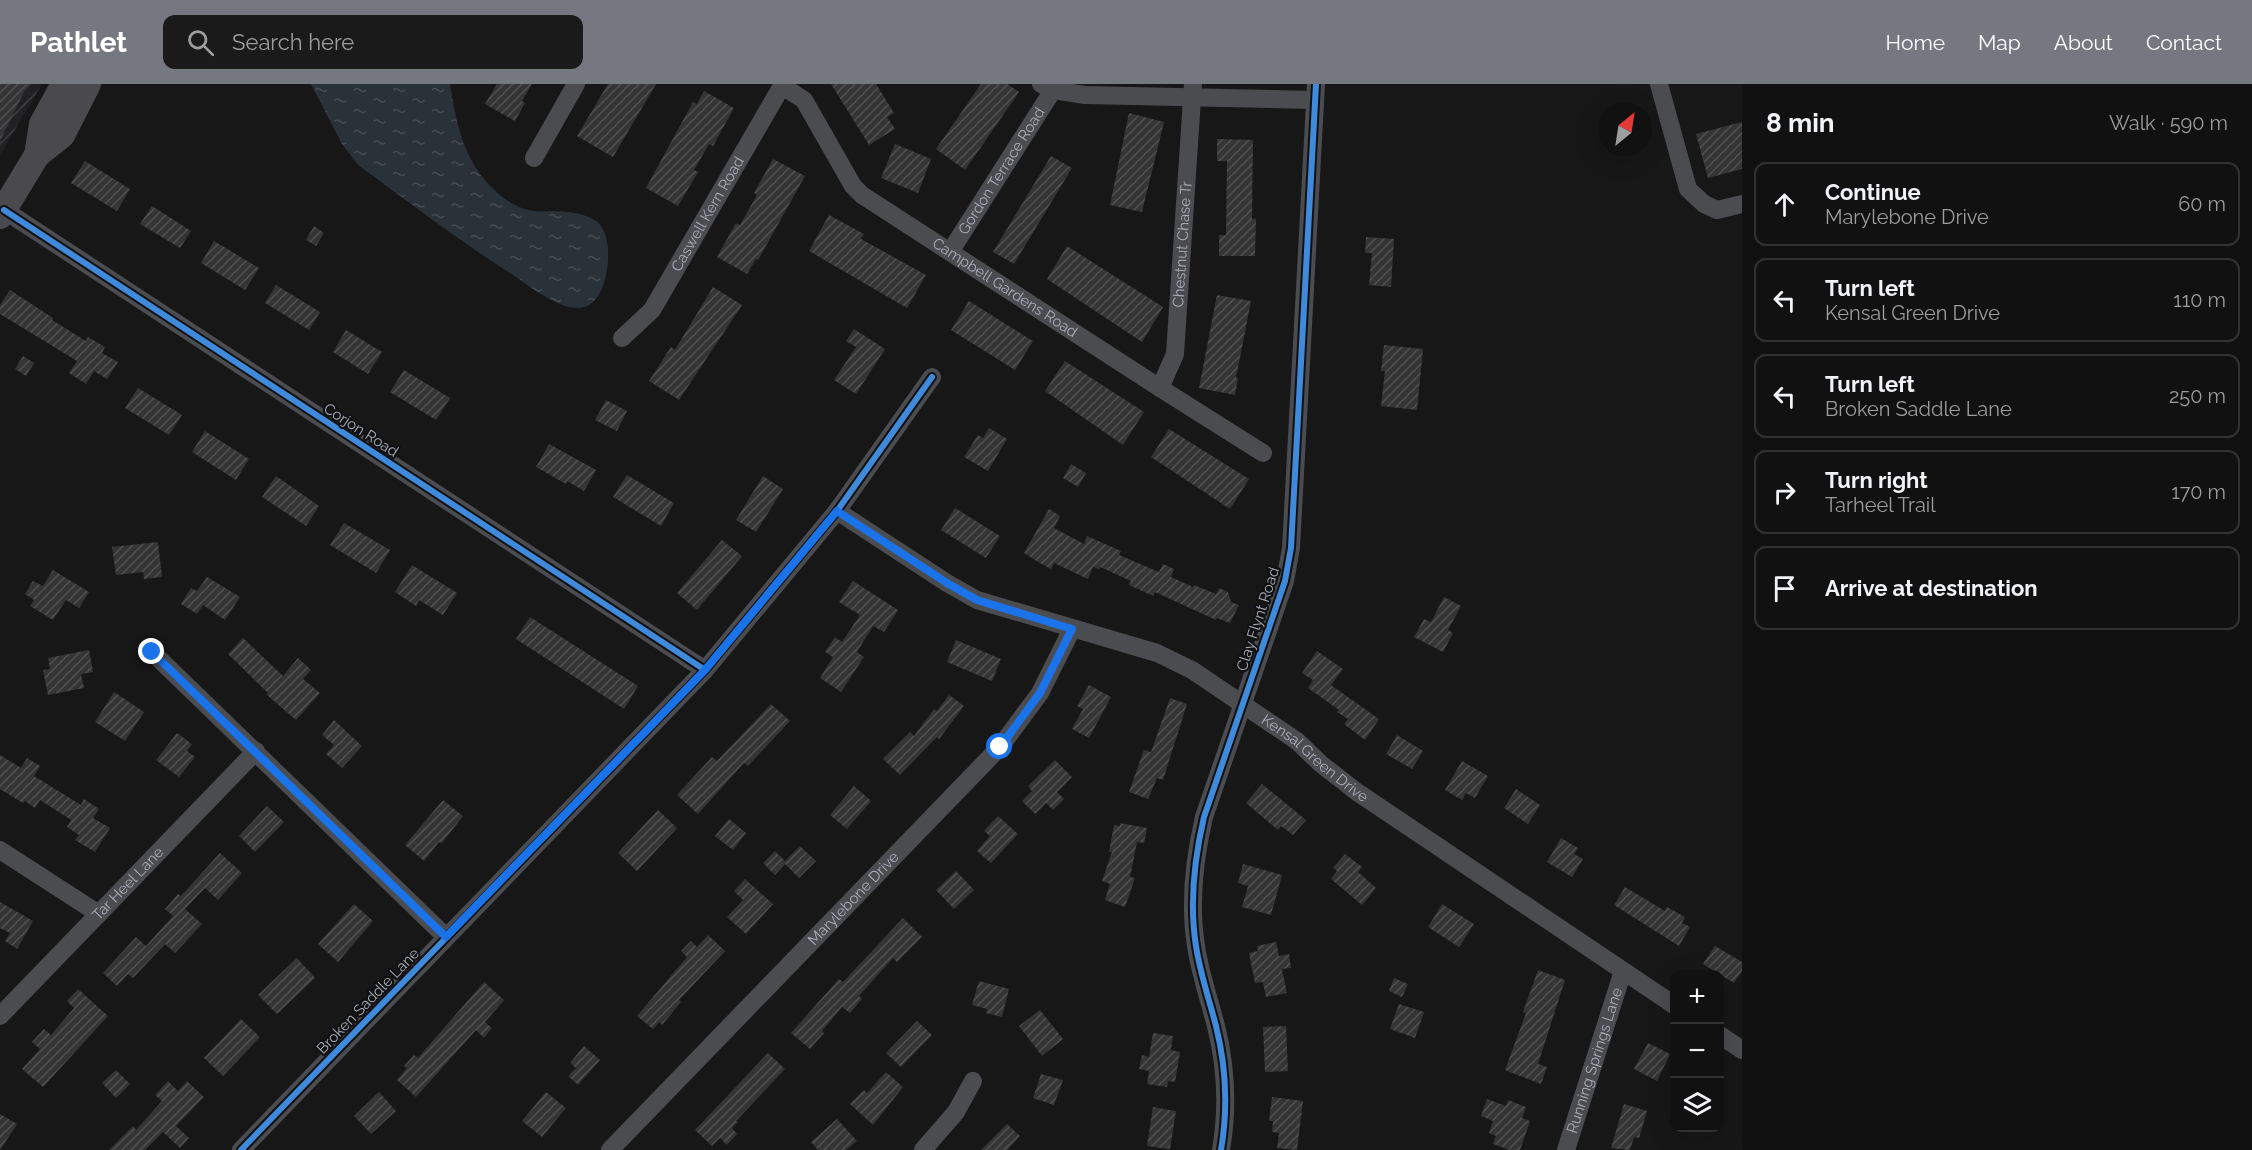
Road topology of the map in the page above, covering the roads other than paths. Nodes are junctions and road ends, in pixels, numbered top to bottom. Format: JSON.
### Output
{"nodes":[{"id":1,"x":64,"y":84,"type":"edge"},
{"id":2,"x":88,"y":84,"type":"edge"},
{"id":3,"x":576,"y":84,"type":"edge"},
{"id":4,"x":1659,"y":84,"type":"edge"},
{"id":5,"x":783,"y":85,"type":"edge"},
{"id":6,"x":1047,"y":87,"type":"edge"},
{"id":7,"x":1193,"y":90,"type":"edge"},
{"id":8,"x":1315,"y":92,"type":"edge"},
{"id":9,"x":37,"y":155,"type":"junction"},
{"id":10,"x":534,"y":158,"type":"dead end"},
{"id":11,"x":1742,"y":204,"type":"edge"},
{"id":12,"x":2,"y":213,"type":"edge"},
{"id":13,"x":950,"y":252,"type":"junction"},
{"id":14,"x":622,"y":338,"type":"dead end"},
{"id":15,"x":932,"y":377,"type":"dead end"},
{"id":16,"x":1160,"y":388,"type":"junction"},
{"id":17,"x":1263,"y":453,"type":"dead end"},
{"id":18,"x":837,"y":511,"type":"junction"},
{"id":19,"x":1072,"y":629,"type":"junction"},
{"id":20,"x":152,"y":652,"type":"dead end"},
{"id":21,"x":705,"y":670,"type":"junction"},
{"id":22,"x":1242,"y":705,"type":"junction"},
{"id":23,"x":256,"y":751,"type":"junction"},
{"id":24,"x":0,"y":850,"type":"edge"},
{"id":25,"x":99,"y":914,"type":"junction"},
{"id":26,"x":446,"y":937,"type":"junction"},
{"id":27,"x":1623,"y":971,"type":"junction"},
{"id":28,"x":1670,"y":1002,"type":"edge"},
{"id":29,"x":0,"y":1016,"type":"edge"},
{"id":30,"x":1724,"y":1038,"type":"edge"},
{"id":31,"x":1742,"y":1050,"type":"edge"},
{"id":32,"x":973,"y":1081,"type":"dead end"},
{"id":33,"x":241,"y":1150,"type":"edge"},
{"id":34,"x":610,"y":1150,"type":"edge"},
{"id":35,"x":923,"y":1150,"type":"edge"},
{"id":36,"x":1221,"y":1150,"type":"edge"},
{"id":37,"x":1566,"y":1150,"type":"edge"}],
"edges":[{"from":1,"to":9,"type":"street"},
{"from":2,"to":9,"type":"street"},
{"from":3,"to":10,"type":"street"},
{"from":4,"to":11,"type":"street"},
{"from":5,"to":13,"type":"street","name":"Campbell Gardens Road"},
{"from":5,"to":14,"type":"street","name":"Caswell Kern Road"},
{"from":6,"to":7,"type":"street"},
{"from":6,"to":13,"type":"street","name":"Gordon Terrace Road"},
{"from":7,"to":8,"type":"street"},
{"from":7,"to":16,"type":"street","name":"Chestnut Chase Tr"},
{"from":8,"to":22,"type":"street","name":"Clay Flynt Road"},
{"from":9,"to":12,"type":"street"},
{"from":12,"to":21,"type":"street","name":"Corjon Road"},
{"from":13,"to":16,"type":"street","name":"Campbell Gardens Road"},
{"from":15,"to":18,"type":"street","name":"Broken Saddle Lane"},
{"from":16,"to":17,"type":"street","name":"Campbell Gardens Road"},
{"from":18,"to":19,"type":"street","name":"Kensal Green Drive"},
{"from":18,"to":21,"type":"street","name":"Broken Saddle Lane"},
{"from":19,"to":22,"type":"street","name":"Kensal Green Drive"},
{"from":19,"to":34,"type":"street","name":"Marylebone Drive"},
{"from":20,"to":23,"type":"street"},
{"from":21,"to":26,"type":"street","name":"Broken Saddle Lane"},
{"from":22,"to":27,"type":"street","name":"Kensal Green Drive"},
{"from":22,"to":36,"type":"street","name":"Clay Flynt Road"},
{"from":23,"to":25,"type":"street","name":"Tar Heel Lane"},
{"from":23,"to":26,"type":"street"},
{"from":24,"to":25,"type":"street"},
{"from":25,"to":29,"type":"street","name":"Tar Heel Lane"},
{"from":26,"to":33,"type":"street","name":"Broken Saddle Lane"},
{"from":27,"to":28,"type":"street","name":"Kensal Green Drive"},
{"from":27,"to":37,"type":"street","name":"Running Springs Lane"},
{"from":30,"to":31,"type":"street"},
{"from":32,"to":35,"type":"street"}]}
